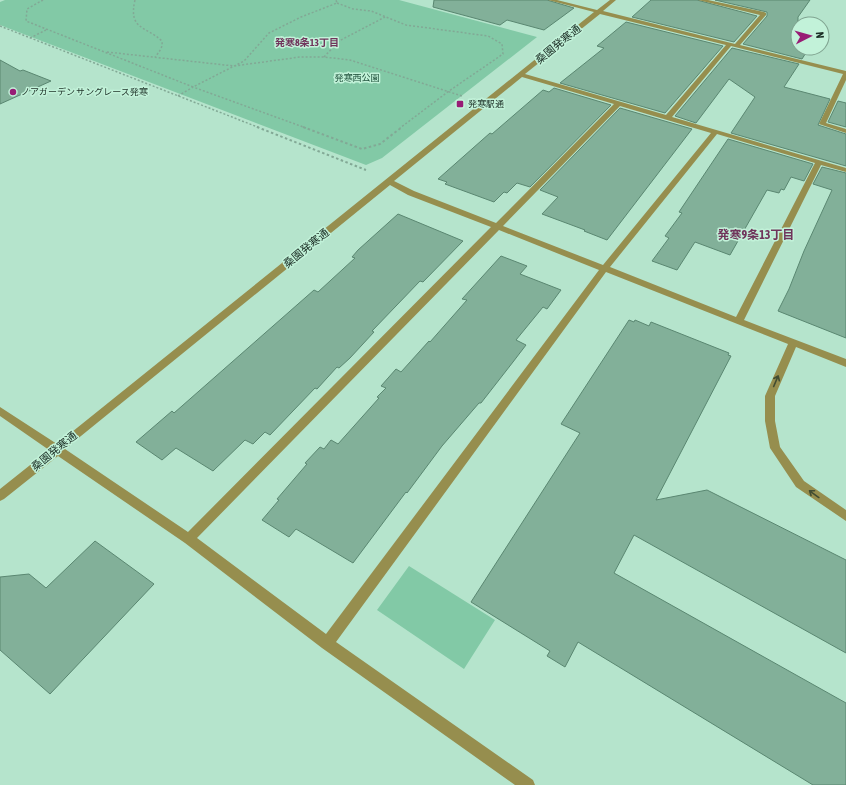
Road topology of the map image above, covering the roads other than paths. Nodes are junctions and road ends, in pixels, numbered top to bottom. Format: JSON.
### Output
{"nodes":[{"id":1,"x":551,"y":0,"type":"edge"},
{"id":2,"x":613,"y":0,"type":"edge"},
{"id":3,"x":701,"y":0,"type":"edge"},
{"id":4,"x":598,"y":12,"type":"junction"},
{"id":5,"x":733,"y":46,"type":"junction"},
{"id":6,"x":521,"y":74,"type":"junction"},
{"id":7,"x":846,"y":74,"type":"edge"},
{"id":8,"x":619,"y":103,"type":"junction"},
{"id":9,"x":668,"y":118,"type":"junction"},
{"id":10,"x":846,"y":131,"type":"edge"},
{"id":11,"x":716,"y":132,"type":"junction"},
{"id":12,"x":819,"y":162,"type":"junction"},
{"id":13,"x":846,"y":170,"type":"edge"},
{"id":14,"x":389,"y":181,"type":"junction"},
{"id":15,"x":496,"y":226,"type":"junction"},
{"id":16,"x":604,"y":270,"type":"junction"},
{"id":17,"x":739,"y":320,"type":"junction"},
{"id":18,"x":793,"y":342,"type":"junction"},
{"id":19,"x":846,"y":363,"type":"edge"},
{"id":20,"x":0,"y":411,"type":"edge"},
{"id":21,"x":57,"y":449,"type":"junction"},
{"id":22,"x":0,"y":496,"type":"edge"},
{"id":23,"x":846,"y":516,"type":"edge"},
{"id":24,"x":189,"y":539,"type":"junction"},
{"id":25,"x":327,"y":642,"type":"junction"},
{"id":26,"x":528,"y":785,"type":"edge"}],
"edges":[{"from":1,"to":4,"type":"street"},
{"from":2,"to":4,"type":"street","name":"桑園発寒通"},
{"from":3,"to":5,"type":"street"},
{"from":4,"to":5,"type":"street"},
{"from":4,"to":6,"type":"street","name":"桑園発寒通"},
{"from":5,"to":7,"type":"street"},
{"from":5,"to":9,"type":"street"},
{"from":6,"to":8,"type":"street"},
{"from":6,"to":14,"type":"street","name":"桑園発寒通"},
{"from":7,"to":10,"type":"street"},
{"from":8,"to":9,"type":"street"},
{"from":8,"to":15,"type":"street"},
{"from":9,"to":11,"type":"street"},
{"from":11,"to":12,"type":"street"},
{"from":11,"to":16,"type":"street"},
{"from":12,"to":13,"type":"street"},
{"from":12,"to":17,"type":"street"},
{"from":14,"to":15,"type":"street"},
{"from":14,"to":21,"type":"street","name":"桑園発寒通"},
{"from":15,"to":16,"type":"street"},
{"from":15,"to":24,"type":"street"},
{"from":16,"to":17,"type":"street"},
{"from":16,"to":25,"type":"street"},
{"from":17,"to":18,"type":"street"},
{"from":18,"to":19,"type":"street"},
{"from":23,"to":18,"type":"street","one_way":true},
{"from":20,"to":21,"type":"street"},
{"from":21,"to":22,"type":"street","name":"桑園発寒通"},
{"from":21,"to":24,"type":"street"},
{"from":24,"to":25,"type":"street"},
{"from":25,"to":26,"type":"street"}]}
